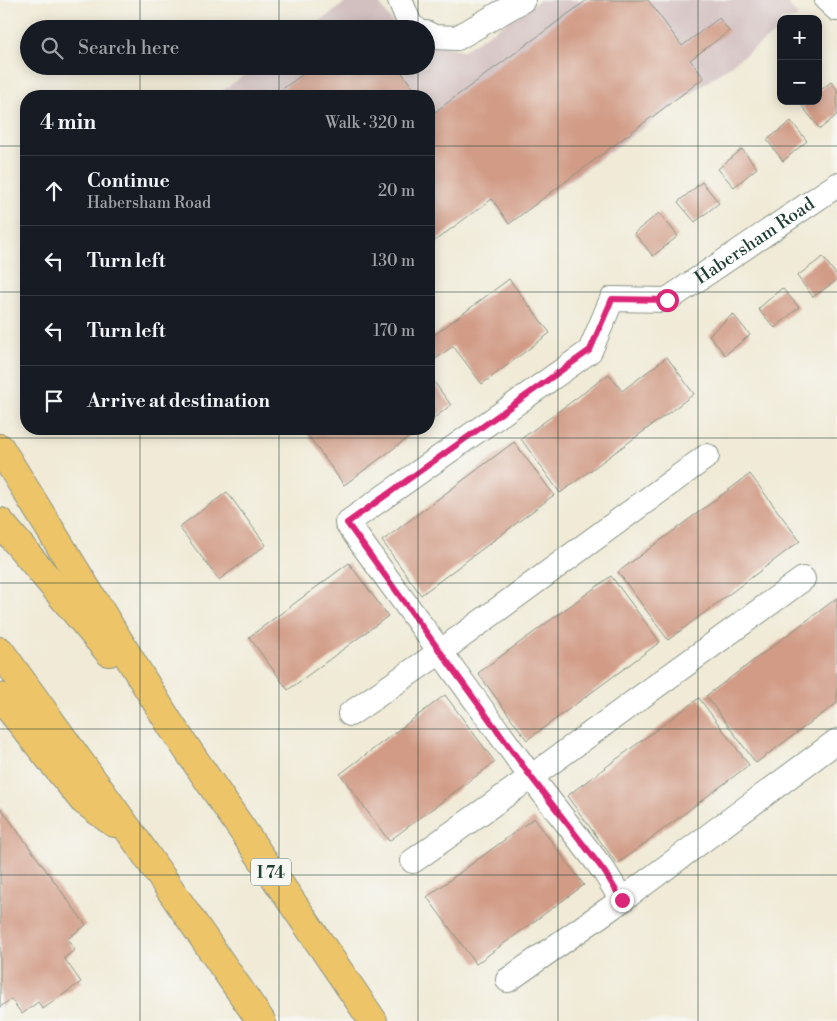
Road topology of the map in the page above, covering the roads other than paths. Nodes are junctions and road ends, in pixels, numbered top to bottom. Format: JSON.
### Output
{"nodes":[{"id":1,"x":400,"y":0,"type":"edge"},
{"id":2,"x":523,"y":0,"type":"edge"},
{"id":3,"x":827,"y":0,"type":"edge"},
{"id":4,"x":837,"y":9,"type":"edge"},
{"id":5,"x":408,"y":20,"type":"edge"},
{"id":6,"x":435,"y":37,"type":"edge"},
{"id":7,"x":837,"y":185,"type":"edge"},
{"id":8,"x":0,"y":448,"type":"edge"},
{"id":9,"x":707,"y":456,"type":"dead end"},
{"id":10,"x":0,"y":522,"type":"edge"},
{"id":11,"x":803,"y":579,"type":"dead end"},
{"id":12,"x":0,"y":651,"type":"edge"},
{"id":13,"x":440,"y":652,"type":"junction"},
{"id":14,"x":0,"y":697,"type":"edge"},
{"id":15,"x":350,"y":714,"type":"dead end"},
{"id":16,"x":170,"y":724,"type":"junction"},
{"id":17,"x":837,"y":741,"type":"edge"},
{"id":18,"x":531,"y":777,"type":"junction"},
{"id":19,"x":133,"y":836,"type":"junction"},
{"id":20,"x":413,"y":861,"type":"dead end"},
{"id":21,"x":622,"y":900,"type":"junction"},
{"id":22,"x":508,"y":980,"type":"dead end"},
{"id":23,"x":261,"y":1021,"type":"edge"},
{"id":24,"x":372,"y":1021,"type":"edge"}],
"edges":[{"from":1,"to":5,"type":"street"},
{"from":2,"to":6,"type":"street"},
{"from":3,"to":4,"type":"street"},
{"from":7,"to":13,"type":"street","name":"Habersham Road"},
{"from":8,"to":16,"type":"highway"},
{"from":9,"to":13,"type":"street"},
{"from":10,"to":16,"type":"highway","number":"I 74"},
{"from":11,"to":18,"type":"street"},
{"from":12,"to":19,"type":"highway"},
{"from":13,"to":15,"type":"street"},
{"from":13,"to":18,"type":"street"},
{"from":14,"to":19,"type":"highway"},
{"from":16,"to":24,"type":"highway","number":"I 74"},
{"from":17,"to":21,"type":"street"},
{"from":18,"to":20,"type":"street"},
{"from":18,"to":21,"type":"street"},
{"from":19,"to":23,"type":"highway"},
{"from":21,"to":22,"type":"street"}]}
